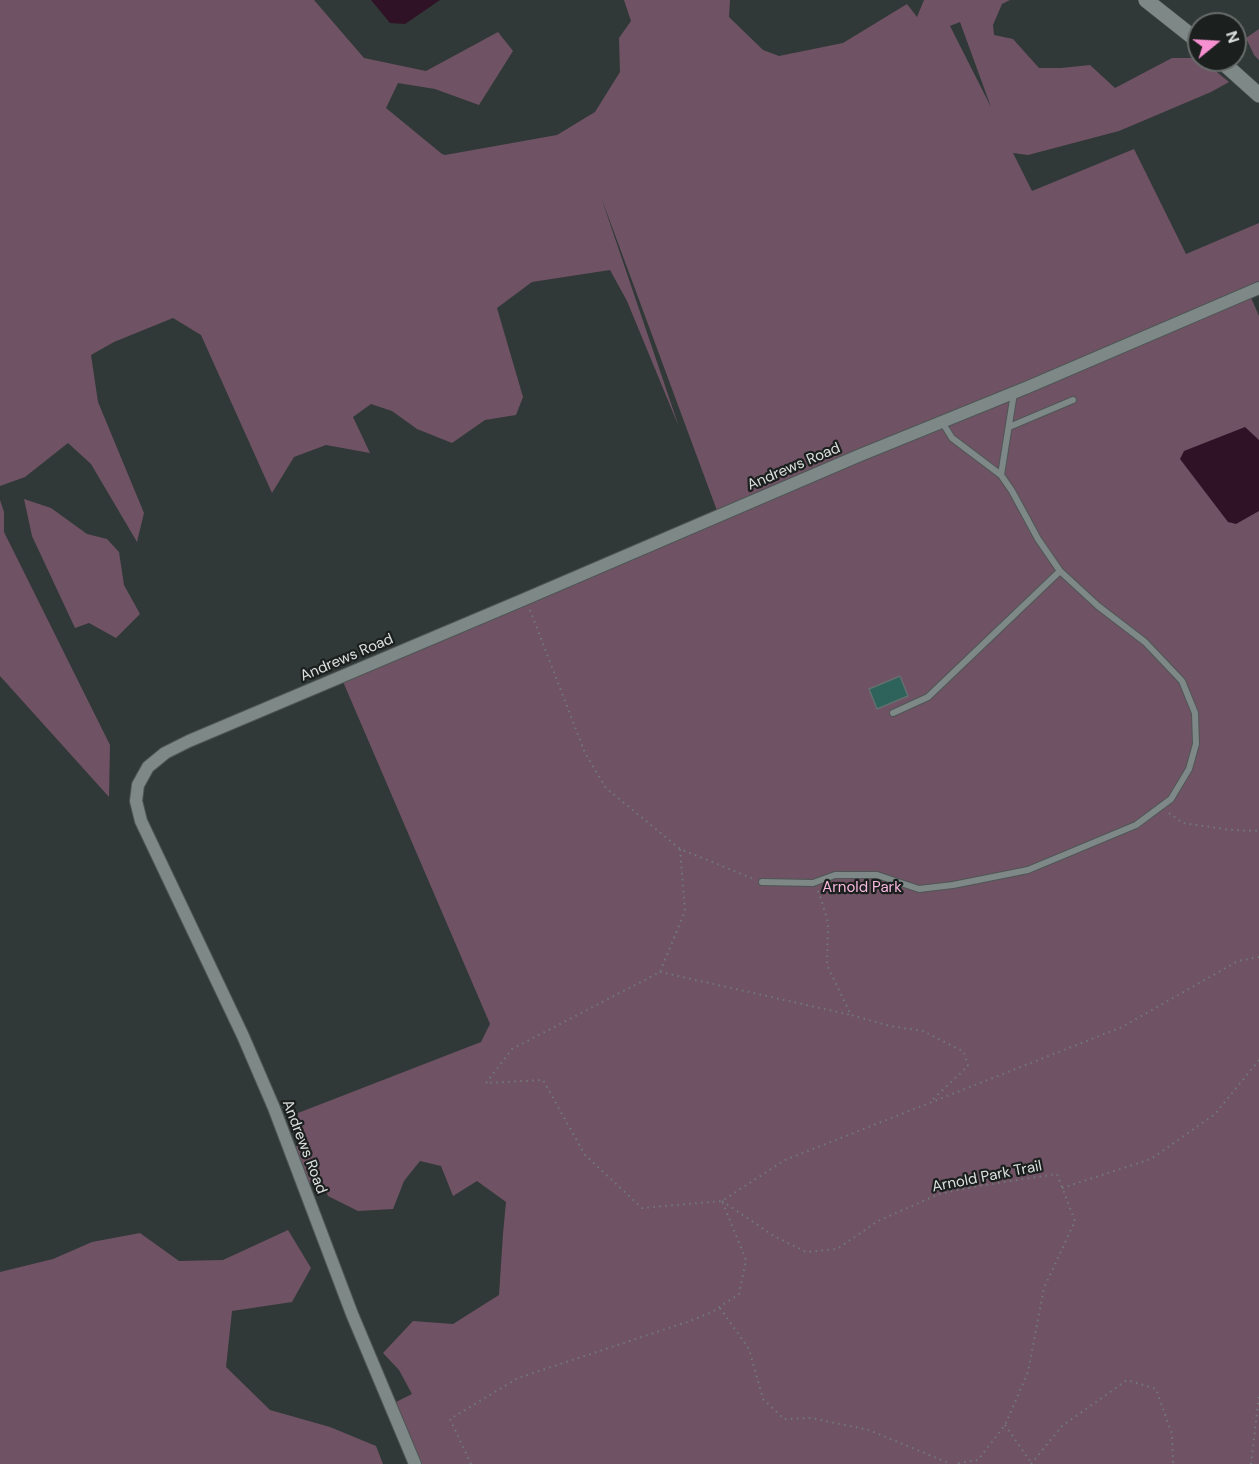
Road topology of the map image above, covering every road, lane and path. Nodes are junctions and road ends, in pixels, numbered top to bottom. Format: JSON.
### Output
{"nodes":[{"id":1,"x":1146,"y":0,"type":"edge"},
{"id":2,"x":1187,"y":32,"type":"edge"},
{"id":3,"x":1233,"y":72,"type":"edge"},
{"id":4,"x":1259,"y":95,"type":"edge"},
{"id":5,"x":1259,"y":288,"type":"edge"},
{"id":6,"x":1014,"y":393,"type":"junction"},
{"id":7,"x":1073,"y":400,"type":"dead end"},
{"id":8,"x":942,"y":422,"type":"junction"},
{"id":9,"x":1009,"y":427,"type":"junction"},
{"id":10,"x":1001,"y":474,"type":"junction"},
{"id":11,"x":1060,"y":571,"type":"junction"},
{"id":12,"x":525,"y":599,"type":"junction"},
{"id":13,"x":893,"y":713,"type":"dead end"},
{"id":14,"x":1160,"y":807,"type":"junction"},
{"id":15,"x":1259,"y":831,"type":"edge"},
{"id":16,"x":680,"y":849,"type":"junction"},
{"id":17,"x":762,"y":882,"type":"joint"},
{"id":18,"x":813,"y":884,"type":"junction"},
{"id":19,"x":1259,"y":957,"type":"edge"},
{"id":20,"x":660,"y":972,"type":"junction"},
{"id":21,"x":851,"y":1015,"type":"junction"},
{"id":22,"x":1259,"y":1060,"type":"edge"},
{"id":23,"x":929,"y":1103,"type":"junction"},
{"id":24,"x":1062,"y":1188,"type":"junction"},
{"id":25,"x":722,"y":1201,"type":"junction"},
{"id":26,"x":719,"y":1307,"type":"junction"},
{"id":27,"x":1259,"y":1396,"type":"edge"},
{"id":28,"x":1005,"y":1425,"type":"junction"},
{"id":29,"x":416,"y":1464,"type":"edge"},
{"id":30,"x":471,"y":1464,"type":"edge"},
{"id":31,"x":952,"y":1464,"type":"edge"},
{"id":32,"x":1032,"y":1464,"type":"edge"},
{"id":33,"x":1173,"y":1464,"type":"edge"},
{"id":34,"x":1251,"y":1464,"type":"edge"}],
"edges":[{"from":1,"to":2,"type":"street"},
{"from":3,"to":4,"type":"street"},
{"from":5,"to":6,"type":"street","name":"Andrews Road"},
{"from":6,"to":8,"type":"street","name":"Andrews Road"},
{"from":6,"to":9,"type":"lane"},
{"from":7,"to":9,"type":"lane"},
{"from":8,"to":10,"type":"lane"},
{"from":8,"to":12,"type":"street","name":"Andrews Road"},
{"from":9,"to":10,"type":"lane"},
{"from":10,"to":11,"type":"lane"},
{"from":11,"to":13,"type":"lane"},
{"from":11,"to":14,"type":"lane"},
{"from":12,"to":16,"type":"path"},
{"from":12,"to":29,"type":"street","name":"Andrews Road"},
{"from":14,"to":15,"type":"path"},
{"from":14,"to":18,"type":"lane"},
{"from":16,"to":17,"type":"path"},
{"from":16,"to":20,"type":"path"},
{"from":17,"to":18,"type":"lane"},
{"from":18,"to":21,"type":"path"},
{"from":19,"to":23,"type":"path"},
{"from":20,"to":21,"type":"path"},
{"from":20,"to":25,"type":"path"},
{"from":21,"to":23,"type":"path"},
{"from":22,"to":24,"type":"path"},
{"from":23,"to":25,"type":"path"},
{"from":24,"to":25,"type":"path","name":"Arnold Park Trail"},
{"from":24,"to":28,"type":"path"},
{"from":25,"to":26,"type":"path"},
{"from":26,"to":30,"type":"path"},
{"from":26,"to":31,"type":"path"},
{"from":27,"to":34,"type":"path"},
{"from":28,"to":31,"type":"path"},
{"from":28,"to":32,"type":"path"},
{"from":32,"to":33,"type":"path"}]}
